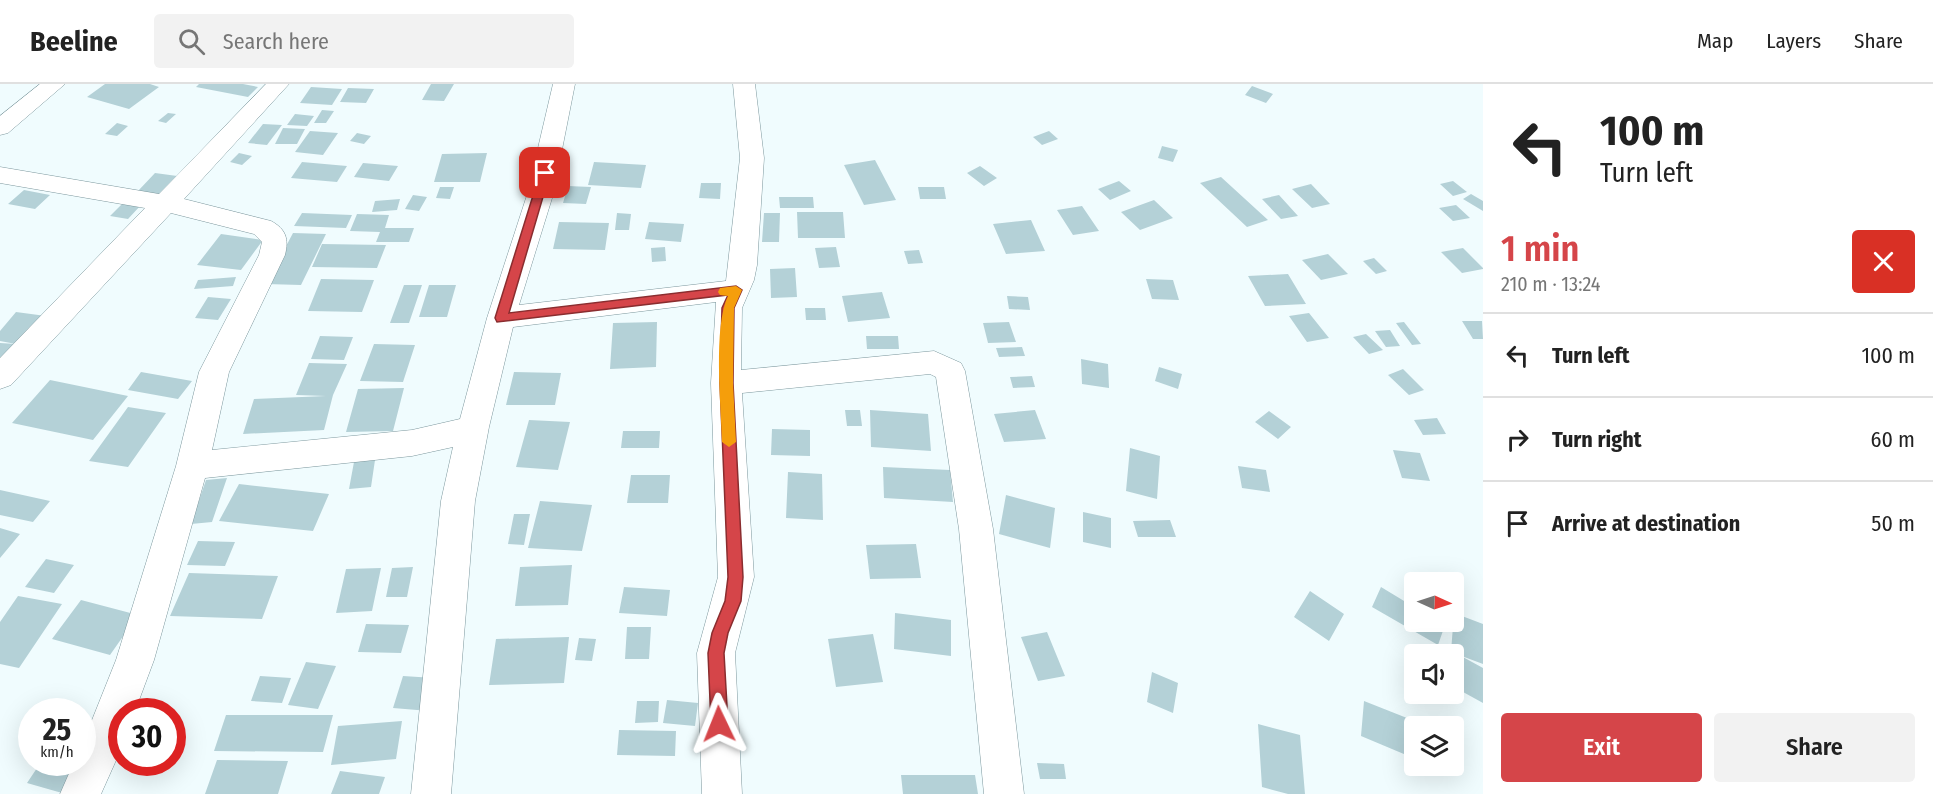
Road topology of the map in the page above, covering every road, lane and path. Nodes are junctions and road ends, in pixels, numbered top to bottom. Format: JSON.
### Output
{"nodes":[{"id":1,"x":54,"y":84,"type":"edge"},
{"id":2,"x":278,"y":84,"type":"edge"},
{"id":3,"x":564,"y":84,"type":"edge"},
{"id":4,"x":744,"y":84,"type":"edge"},
{"id":5,"x":0,"y":128,"type":"edge"},
{"id":6,"x":0,"y":175,"type":"edge"},
{"id":7,"x":165,"y":203,"type":"junction"},
{"id":8,"x":736,"y":290,"type":"junction"},
{"id":9,"x":501,"y":318,"type":"junction"},
{"id":10,"x":0,"y":377,"type":"edge"},
{"id":11,"x":726,"y":383,"type":"junction"},
{"id":12,"x":473,"y":427,"type":"junction"},
{"id":13,"x":192,"y":466,"type":"junction"},
{"id":14,"x":80,"y":794,"type":"edge"},
{"id":15,"x":431,"y":794,"type":"edge"},
{"id":16,"x":722,"y":794,"type":"edge"},
{"id":17,"x":1004,"y":794,"type":"edge"}],
"edges":[{"from":1,"to":5,"type":"street"},
{"from":2,"to":7,"type":"street"},
{"from":3,"to":9,"type":"street"},
{"from":4,"to":8,"type":"street"},
{"from":6,"to":7,"type":"street"},
{"from":7,"to":10,"type":"street"},
{"from":7,"to":13,"type":"street"},
{"from":8,"to":9,"type":"street"},
{"from":8,"to":11,"type":"street"},
{"from":9,"to":12,"type":"street"},
{"from":11,"to":16,"type":"street"},
{"from":11,"to":17,"type":"street"},
{"from":12,"to":13,"type":"street"},
{"from":12,"to":15,"type":"street"},
{"from":13,"to":14,"type":"street"}]}
